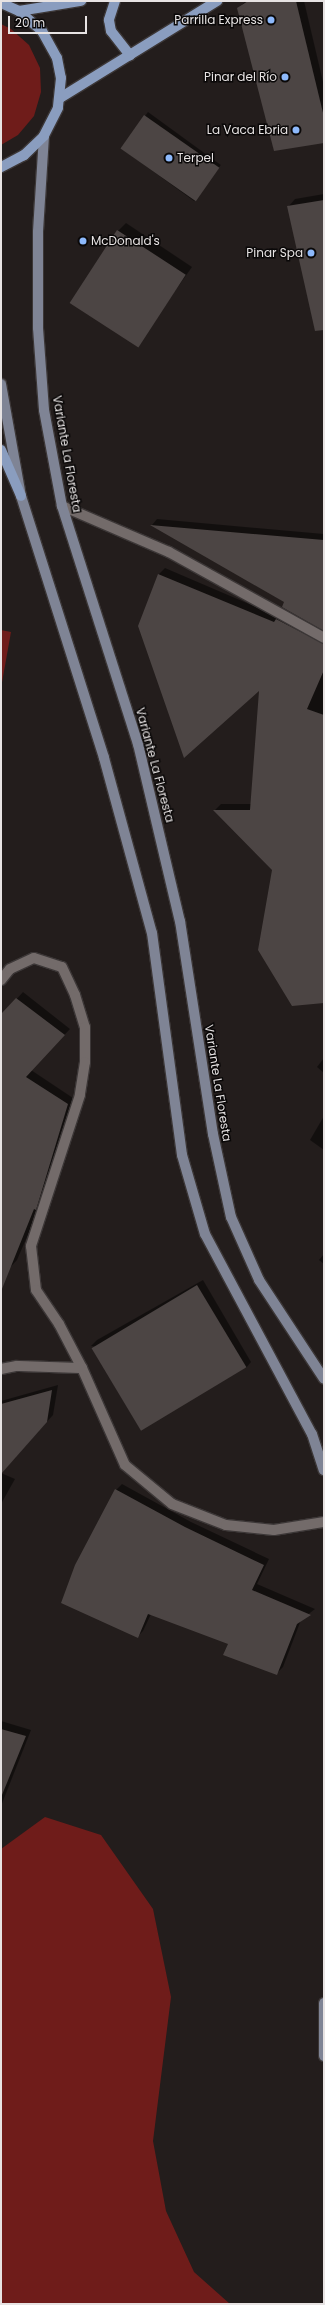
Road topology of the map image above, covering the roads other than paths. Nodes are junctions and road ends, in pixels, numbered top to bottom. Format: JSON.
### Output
{"nodes":[{"id":1,"x":81,"y":1,"type":"edge"},
{"id":2,"x":115,"y":1,"type":"edge"},
{"id":3,"x":217,"y":1,"type":"edge"},
{"id":4,"x":1,"y":3,"type":"edge"},
{"id":5,"x":19,"y":11,"type":"junction"},
{"id":6,"x":130,"y":55,"type":"junction"},
{"id":7,"x":60,"y":98,"type":"junction"},
{"id":8,"x":44,"y":136,"type":"junction"},
{"id":9,"x":1,"y":167,"type":"edge"},
{"id":10,"x":1,"y":384,"type":"edge"},
{"id":11,"x":1,"y":450,"type":"edge"},
{"id":12,"x":21,"y":496,"type":"junction"},
{"id":13,"x":62,"y":506,"type":"junction"},
{"id":14,"x":324,"y":638,"type":"edge"},
{"id":15,"x":1,"y":980,"type":"edge"},
{"id":16,"x":82,"y":1368,"type":"junction"},
{"id":17,"x":1,"y":1369,"type":"edge"},
{"id":18,"x":324,"y":1379,"type":"edge"},
{"id":19,"x":324,"y":1470,"type":"edge"},
{"id":20,"x":324,"y":1522,"type":"edge"},
{"id":21,"x":324,"y":2002,"type":"edge"},
{"id":22,"x":324,"y":2056,"type":"edge"}],
"edges":[{"from":1,"to":5,"type":"main road"},
{"from":2,"to":6,"type":"main road"},
{"from":3,"to":6,"type":"main road"},
{"from":4,"to":5,"type":"main road"},
{"from":5,"to":7,"type":"main road"},
{"from":6,"to":7,"type":"main road"},
{"from":7,"to":8,"type":"main road"},
{"from":8,"to":9,"type":"main road"},
{"from":8,"to":13,"type":"main road","name":"Variante La Floresta"},
{"from":10,"to":12,"type":"main road"},
{"from":11,"to":12,"type":"main road"},
{"from":12,"to":19,"type":"main road"},
{"from":13,"to":14,"type":"street"},
{"from":13,"to":18,"type":"main road","name":"Variante La Floresta"},
{"from":15,"to":16,"type":"street"},
{"from":16,"to":17,"type":"street"},
{"from":16,"to":20,"type":"street"},
{"from":21,"to":22,"type":"main road"}]}
